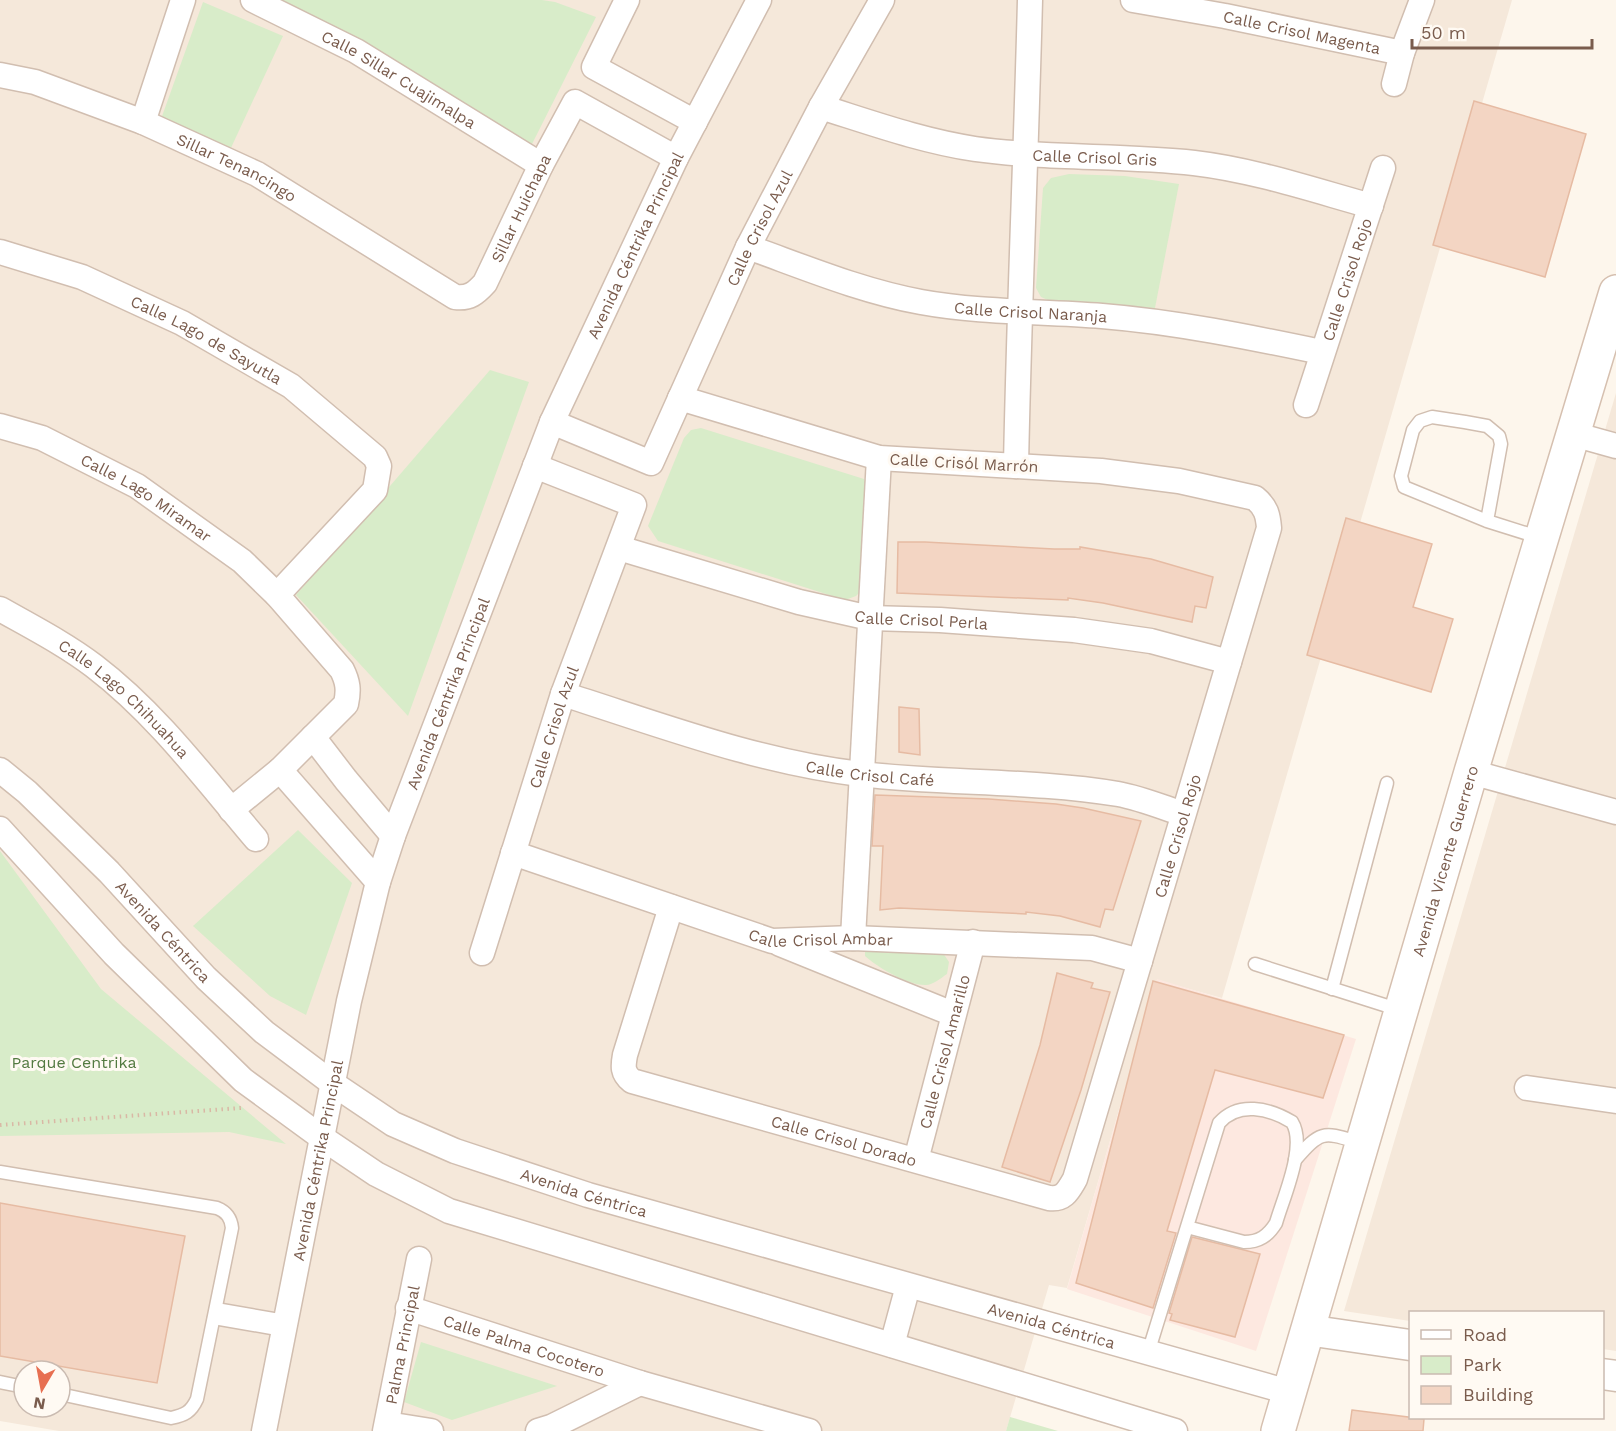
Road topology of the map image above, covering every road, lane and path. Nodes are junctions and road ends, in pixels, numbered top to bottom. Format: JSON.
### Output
{"nodes":[{"id":1,"x":183,"y":0,"type":"edge"},
{"id":2,"x":253,"y":0,"type":"edge"},
{"id":3,"x":627,"y":0,"type":"edge"},
{"id":4,"x":759,"y":0,"type":"edge"},
{"id":5,"x":882,"y":0,"type":"edge"},
{"id":6,"x":1030,"y":0,"type":"edge"},
{"id":7,"x":1133,"y":0,"type":"edge"},
{"id":8,"x":1422,"y":0,"type":"edge"},
{"id":9,"x":1402,"y":53,"type":"junction"},
{"id":10,"x":0,"y":75,"type":"edge"},
{"id":11,"x":1394,"y":84,"type":"dead end"},
{"id":12,"x":821,"y":107,"type":"junction"},
{"id":13,"x":143,"y":122,"type":"junction"},
{"id":14,"x":695,"y":122,"type":"junction"},
{"id":15,"x":1026,"y":153,"type":"junction"},
{"id":16,"x":676,"y":158,"type":"junction"},
{"id":17,"x":541,"y":165,"type":"junction"},
{"id":18,"x":1383,"y":168,"type":"dead end"},
{"id":19,"x":1371,"y":206,"type":"junction"},
{"id":20,"x":748,"y":247,"type":"junction"},
{"id":21,"x":0,"y":252,"type":"edge"},
{"id":22,"x":1616,"y":292,"type":"edge"},
{"id":23,"x":455,"y":297,"type":"joint"},
{"id":24,"x":1019,"y":312,"type":"junction"},
{"id":25,"x":1322,"y":352,"type":"junction"},
{"id":26,"x":680,"y":398,"type":"junction"},
{"id":27,"x":1306,"y":405,"type":"dead end"},
{"id":28,"x":552,"y":422,"type":"junction"},
{"id":29,"x":0,"y":426,"type":"edge"},
{"id":30,"x":1573,"y":434,"type":"junction"},
{"id":31,"x":1616,"y":446,"type":"edge"},
{"id":32,"x":879,"y":458,"type":"junction"},
{"id":33,"x":535,"y":466,"type":"junction"},
{"id":34,"x":1016,"y":466,"type":"junction"},
{"id":35,"x":1255,"y":498,"type":"joint"},
{"id":36,"x":1487,"y":521,"type":"junction"},
{"id":37,"x":1542,"y":538,"type":"junction"},
{"id":38,"x":619,"y":548,"type":"junction"},
{"id":39,"x":277,"y":595,"type":"junction"},
{"id":40,"x":0,"y":609,"type":"edge"},
{"id":41,"x":870,"y":618,"type":"junction"},
{"id":42,"x":1229,"y":662,"type":"junction"},
{"id":43,"x":563,"y":694,"type":"junction"},
{"id":44,"x":313,"y":737,"type":"junction"},
{"id":45,"x":0,"y":770,"type":"edge"},
{"id":46,"x":279,"y":770,"type":"junction"},
{"id":47,"x":1471,"y":772,"type":"junction"},
{"id":48,"x":862,"y":774,"type":"junction"},
{"id":49,"x":1387,"y":783,"type":"dead end"},
{"id":50,"x":231,"y":810,"type":"junction"},
{"id":51,"x":1616,"y":812,"type":"edge"},
{"id":52,"x":1183,"y":814,"type":"junction"},
{"id":53,"x":0,"y":830,"type":"edge"},
{"id":54,"x":393,"y":836,"type":"junction"},
{"id":55,"x":256,"y":839,"type":"dead end"},
{"id":56,"x":513,"y":853,"type":"junction"},
{"id":57,"x":378,"y":882,"type":"junction"},
{"id":58,"x":671,"y":907,"type":"junction"},
{"id":59,"x":853,"y":938,"type":"junction"},
{"id":60,"x":772,"y":941,"type":"junction"},
{"id":61,"x":973,"y":942,"type":"junction"},
{"id":62,"x":482,"y":953,"type":"dead end"},
{"id":63,"x":1140,"y":961,"type":"junction"},
{"id":64,"x":1255,"y":964,"type":"dead end"},
{"id":65,"x":1332,"y":989,"type":"junction"},
{"id":66,"x":1401,"y":1011,"type":"junction"},
{"id":67,"x":953,"y":1014,"type":"junction"},
{"id":68,"x":332,"y":1083,"type":"junction"},
{"id":69,"x":1527,"y":1088,"type":"dead end"},
{"id":70,"x":1616,"y":1101,"type":"edge"},
{"id":71,"x":277,"y":1106,"type":"junction"},
{"id":72,"x":0,"y":1125,"type":"edge"},
{"id":73,"x":321,"y":1137,"type":"junction"},
{"id":74,"x":1362,"y":1143,"type":"junction"},
{"id":75,"x":916,"y":1160,"type":"junction"},
{"id":76,"x":1295,"y":1160,"type":"junction"},
{"id":77,"x":0,"y":1172,"type":"edge"},
{"id":78,"x":1075,"y":1179,"type":"joint"},
{"id":79,"x":1187,"y":1227,"type":"junction"},
{"id":80,"x":419,"y":1259,"type":"dead end"},
{"id":81,"x":908,"y":1286,"type":"junction"},
{"id":82,"x":408,"y":1308,"type":"junction"},
{"id":83,"x":215,"y":1314,"type":"junction"},
{"id":84,"x":284,"y":1325,"type":"junction"},
{"id":85,"x":1307,"y":1330,"type":"junction"},
{"id":86,"x":892,"y":1345,"type":"junction"},
{"id":87,"x":1409,"y":1345,"type":"edge"},
{"id":88,"x":1148,"y":1353,"type":"junction"},
{"id":89,"x":640,"y":1383,"type":"junction"},
{"id":90,"x":1289,"y":1392,"type":"junction"},
{"id":91,"x":72,"y":1397,"type":"edge"},
{"id":92,"x":386,"y":1428,"type":"edge"},
{"id":93,"x":264,"y":1431,"type":"edge"},
{"id":94,"x":431,"y":1431,"type":"edge"},
{"id":95,"x":538,"y":1431,"type":"edge"},
{"id":96,"x":809,"y":1431,"type":"edge"},
{"id":97,"x":1175,"y":1431,"type":"edge"},
{"id":98,"x":1278,"y":1431,"type":"edge"}],
"edges":[{"from":1,"to":13,"type":"street"},
{"from":2,"to":17,"type":"street","name":"Calle Sillar Cuajimalpa"},
{"from":3,"to":14,"type":"street"},
{"from":4,"to":14,"type":"street","name":"Avenida Céntrika Principal"},
{"from":5,"to":12,"type":"street","name":"Calle Crisol Azul"},
{"from":6,"to":15,"type":"street"},
{"from":7,"to":9,"type":"street","name":"Calle Crisol Magenta"},
{"from":8,"to":9,"type":"street"},
{"from":9,"to":11,"type":"street"},
{"from":10,"to":13,"type":"street","name":"Sillar Tenancingo"},
{"from":12,"to":15,"type":"street","name":"Calle Crisol Gris"},
{"from":12,"to":20,"type":"street","name":"Calle Crisol Azul"},
{"from":13,"to":23,"type":"street","name":"Sillar Tenancingo"},
{"from":14,"to":16,"type":"street","name":"Avenida Céntrika Principal"},
{"from":15,"to":19,"type":"street","name":"Calle Crisol Gris"},
{"from":15,"to":24,"type":"street"},
{"from":16,"to":17,"type":"street","name":"Sillar Huichapa"},
{"from":16,"to":28,"type":"street","name":"Avenida Céntrika Principal"},
{"from":17,"to":23,"type":"street","name":"Sillar Huichapa"},
{"from":18,"to":19,"type":"street","name":"Calle Crisol Rojo"},
{"from":19,"to":25,"type":"street","name":"Calle Crisol Rojo"},
{"from":20,"to":24,"type":"street","name":"Calle Crisol Naranja"},
{"from":20,"to":26,"type":"street","name":"Calle Crisol Azul"},
{"from":21,"to":39,"type":"street","name":"Calle Lago de Sayutla"},
{"from":22,"to":30,"type":"main road","name":"Avenida Vicente Guerrero"},
{"from":24,"to":25,"type":"street","name":"Calle Crisol Naranja"},
{"from":24,"to":34,"type":"street"},
{"from":25,"to":27,"type":"street","name":"Calle Crisol Rojo"},
{"from":26,"to":28,"type":"street","name":"Calle Crisol Azul"},
{"from":26,"to":32,"type":"street","name":"Calle Crisól Marrón"},
{"from":28,"to":33,"type":"street","name":"Avenida Céntrika Principal"},
{"from":29,"to":39,"type":"street","name":"Calle Lago Miramar"},
{"from":30,"to":31,"type":"street"},
{"from":30,"to":37,"type":"main road","name":"Avenida Vicente Guerrero"},
{"from":32,"to":34,"type":"street","name":"Calle Crisól Marrón"},
{"from":32,"to":41,"type":"street"},
{"from":33,"to":38,"type":"street","name":"Calle Crisol Azul"},
{"from":33,"to":54,"type":"street","name":"Avenida Céntrika Principal"},
{"from":34,"to":35,"type":"street","name":"Calle Crisól Marrón"},
{"from":35,"to":42,"type":"street","name":"Calle Crisol Rojo"},
{"from":36,"to":36,"type":"lane"},
{"from":36,"to":37,"type":"lane"},
{"from":37,"to":47,"type":"main road","name":"Avenida Vicente Guerrero"},
{"from":38,"to":41,"type":"street","name":"Calle Crisol Perla"},
{"from":38,"to":43,"type":"street","name":"Calle Crisol Azul"},
{"from":39,"to":44,"type":"street","name":"Calle Lago Miramar"},
{"from":40,"to":50,"type":"street","name":"Calle Lago Chihuahua"},
{"from":41,"to":42,"type":"street","name":"Calle Crisol Perla"},
{"from":41,"to":48,"type":"street"},
{"from":42,"to":52,"type":"street","name":"Calle Crisol Rojo"},
{"from":43,"to":48,"type":"street","name":"Calle Crisol Café"},
{"from":43,"to":56,"type":"street","name":"Calle Crisol Azul"},
{"from":44,"to":46,"type":"street","name":"Calle Lago Miramar"},
{"from":44,"to":54,"type":"street"},
{"from":45,"to":68,"type":"street","name":"Avenida Céntrica"},
{"from":46,"to":50,"type":"street","name":"Calle Lago Miramar"},
{"from":46,"to":57,"type":"street"},
{"from":47,"to":51,"type":"street"},
{"from":47,"to":66,"type":"main road","name":"Avenida Vicente Guerrero"},
{"from":48,"to":52,"type":"street","name":"Calle Crisol Café"},
{"from":48,"to":59,"type":"street"},
{"from":49,"to":65,"type":"lane"},
{"from":50,"to":55,"type":"street","name":"Calle Lago Chihuahua"},
{"from":52,"to":63,"type":"street","name":"Calle Crisol Rojo"},
{"from":53,"to":71,"type":"street"},
{"from":54,"to":57,"type":"street","name":"Avenida Céntrika Principal"},
{"from":56,"to":58,"type":"street","name":"Calle Crisol Ambar"},
{"from":56,"to":62,"type":"street","name":"Calle Crisol Azul"},
{"from":57,"to":68,"type":"street","name":"Avenida Céntrika Principal"},
{"from":58,"to":60,"type":"street","name":"Calle Crisol Ambar"},
{"from":58,"to":75,"type":"street","name":"Calle Crisol Dorado"},
{"from":59,"to":60,"type":"street","name":"Calle Crisol Ambar"},
{"from":59,"to":61,"type":"street","name":"Calle Crisol Ambar"},
{"from":60,"to":67,"type":"street"},
{"from":61,"to":63,"type":"street","name":"Calle Crisol Ambar"},
{"from":61,"to":67,"type":"street","name":"Calle Crisol Amarillo"},
{"from":63,"to":78,"type":"street","name":"Calle Crisol Rojo"},
{"from":64,"to":65,"type":"lane"},
{"from":65,"to":66,"type":"lane"},
{"from":66,"to":74,"type":"main road","name":"Avenida Vicente Guerrero"},
{"from":67,"to":75,"type":"street","name":"Calle Crisol Amarillo"},
{"from":68,"to":73,"type":"street","name":"Avenida Céntrika Principal"},
{"from":68,"to":81,"type":"street","name":"Avenida Céntrica"},
{"from":69,"to":70,"type":"street"},
{"from":71,"to":72,"type":"path"},
{"from":71,"to":73,"type":"street"},
{"from":73,"to":84,"type":"street","name":"Avenida Céntrika Principal"},
{"from":73,"to":86,"type":"street"},
{"from":74,"to":76,"type":"lane"},
{"from":74,"to":85,"type":"main road","name":"Avenida Vicente Guerrero"},
{"from":75,"to":78,"type":"street","name":"Calle Crisol Dorado"},
{"from":76,"to":79,"type":"lane"},
{"from":76,"to":79,"type":"lane"},
{"from":77,"to":83,"type":"lane"},
{"from":79,"to":88,"type":"lane"},
{"from":80,"to":82,"type":"street","name":"Palma Principal"},
{"from":81,"to":86,"type":"street"},
{"from":81,"to":88,"type":"street","name":"Avenida Céntrica"},
{"from":82,"to":89,"type":"street","name":"Calle Palma Cocotero"},
{"from":82,"to":92,"type":"street","name":"Palma Principal"},
{"from":83,"to":84,"type":"lane"},
{"from":83,"to":91,"type":"lane"},
{"from":84,"to":93,"type":"street","name":"Avenida Céntrika Principal"},
{"from":85,"to":87,"type":"street"},
{"from":85,"to":90,"type":"main road","name":"Avenida Vicente Guerrero"},
{"from":86,"to":97,"type":"street"},
{"from":88,"to":90,"type":"street","name":"Avenida Céntrica"},
{"from":89,"to":95,"type":"street","name":"Calle Palma Cocotero"},
{"from":89,"to":96,"type":"street","name":"Calle Palma Cocotero"},
{"from":90,"to":98,"type":"main road","name":"Avenida Vicente Guerrero"},
{"from":92,"to":94,"type":"street"}]}
